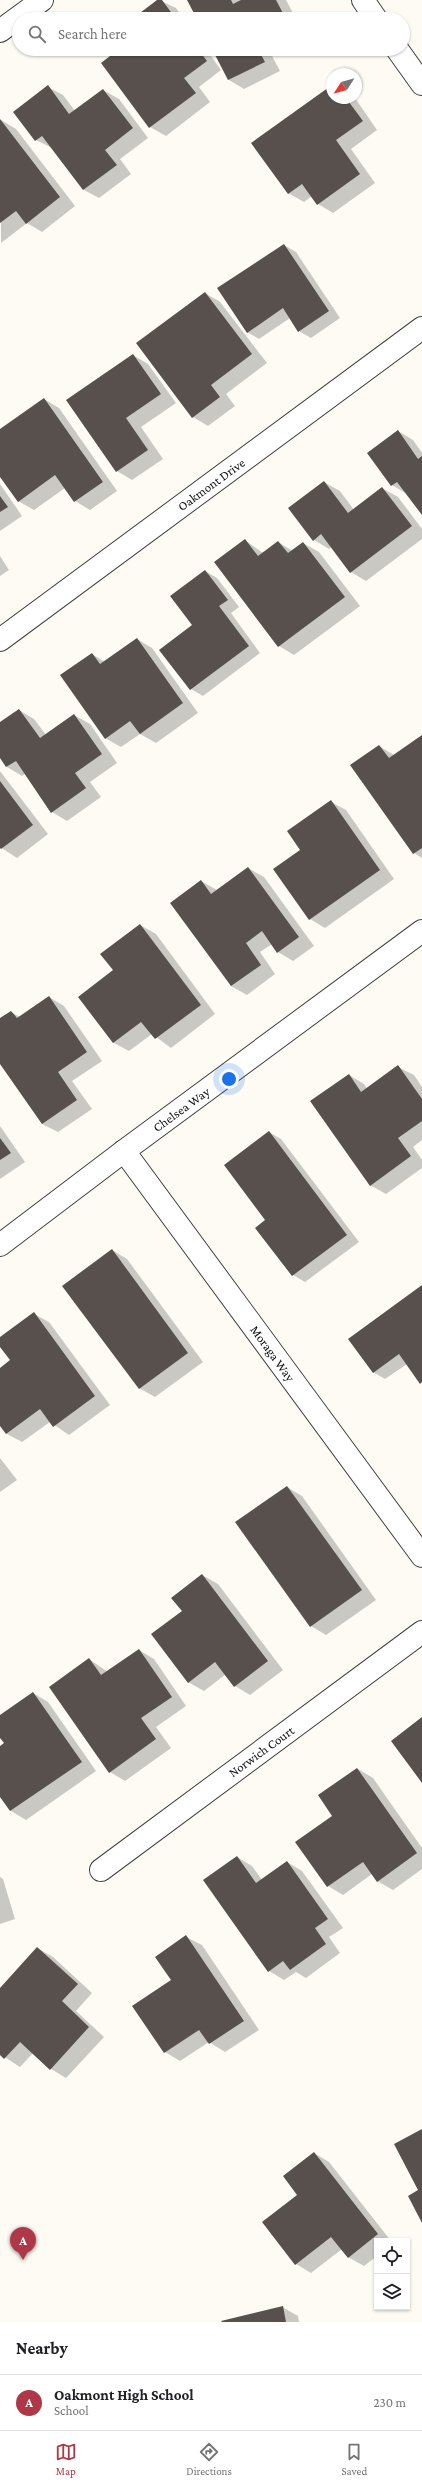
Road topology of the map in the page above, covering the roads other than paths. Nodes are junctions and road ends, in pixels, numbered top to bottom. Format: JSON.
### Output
{"nodes":[{"id":1,"x":42,"y":0,"type":"edge"},
{"id":2,"x":363,"y":0,"type":"edge"},
{"id":3,"x":26,"y":12,"type":"edge"},
{"id":4,"x":371,"y":12,"type":"edge"},
{"id":5,"x":12,"y":22,"type":"edge"},
{"id":6,"x":0,"y":31,"type":"edge"},
{"id":7,"x":402,"y":56,"type":"edge"},
{"id":8,"x":422,"y":84,"type":"edge"},
{"id":9,"x":422,"y":328,"type":"edge"},
{"id":10,"x":0,"y":640,"type":"edge"},
{"id":11,"x":422,"y":931,"type":"edge"},
{"id":12,"x":124,"y":1151,"type":"junction"},
{"id":13,"x":0,"y":1245,"type":"edge"},
{"id":14,"x":422,"y":1556,"type":"edge"},
{"id":15,"x":422,"y":1632,"type":"edge"},
{"id":16,"x":101,"y":1870,"type":"dead end"}],
"edges":[{"from":1,"to":3,"type":"street"},
{"from":2,"to":4,"type":"street"},
{"from":5,"to":6,"type":"street"},
{"from":7,"to":8,"type":"street"},
{"from":9,"to":10,"type":"street","name":"Oakmont Drive"},
{"from":11,"to":12,"type":"street","name":"Chelsea Way"},
{"from":12,"to":13,"type":"street","name":"Chelsea Way"},
{"from":12,"to":14,"type":"street","name":"Moraga Way"},
{"from":15,"to":16,"type":"street","name":"Norwich Court"}]}
